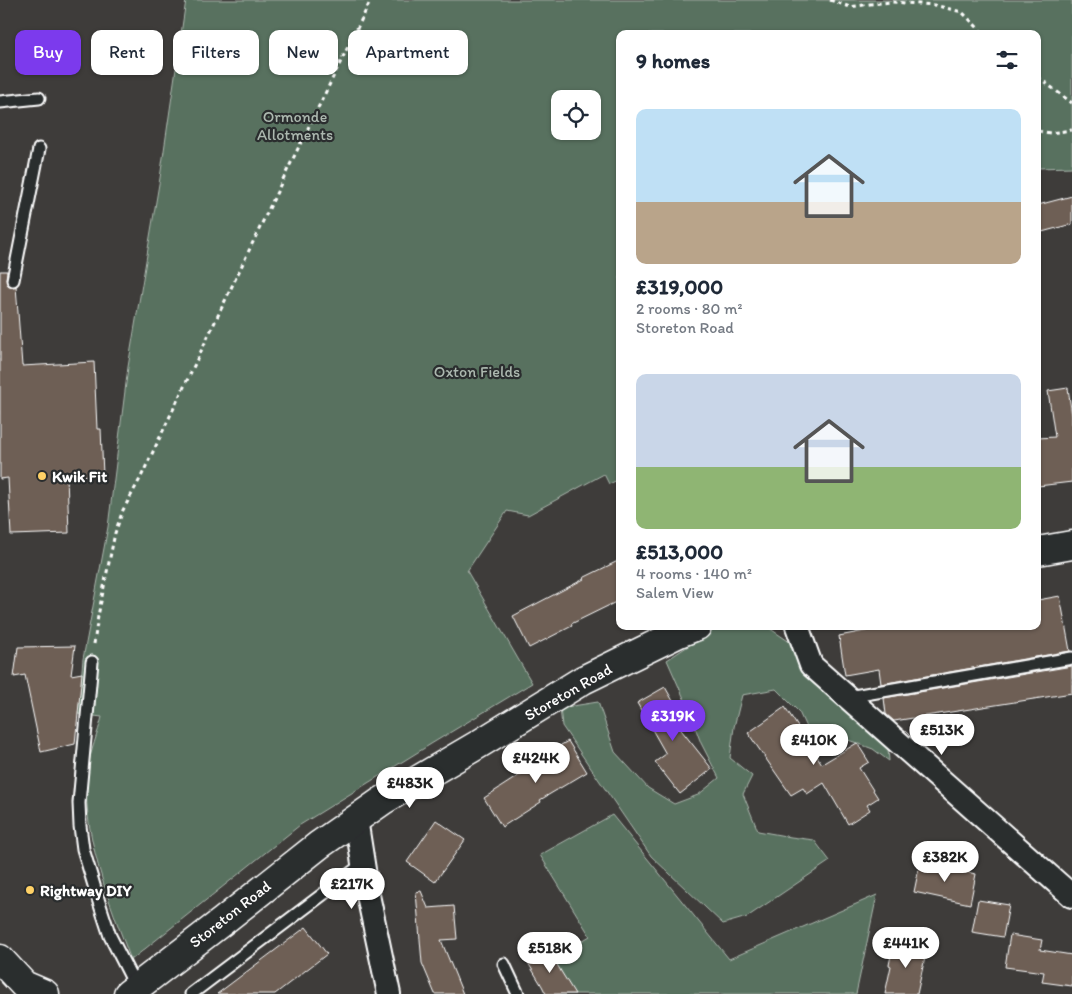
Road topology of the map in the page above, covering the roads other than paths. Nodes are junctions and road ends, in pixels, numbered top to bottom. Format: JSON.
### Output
{"nodes":[{"id":1,"x":39,"y":98,"type":"dead end"},
{"id":2,"x":0,"y":102,"type":"edge"},
{"id":3,"x":39,"y":149,"type":"dead end"},
{"id":4,"x":0,"y":281,"type":"edge"},
{"id":5,"x":1072,"y":545,"type":"edge"},
{"id":6,"x":1041,"y":550,"type":"edge"},
{"id":7,"x":687,"y":630,"type":"edge"},
{"id":8,"x":798,"y":630,"type":"edge"},
{"id":9,"x":1072,"y":658,"type":"edge"},
{"id":10,"x":92,"y":662,"type":"road end"},
{"id":11,"x":846,"y":697,"type":"junction"},
{"id":12,"x":356,"y":819,"type":"junction"},
{"id":13,"x":363,"y":864,"type":"junction"},
{"id":14,"x":1072,"y":896,"type":"edge"},
{"id":15,"x":0,"y":959,"type":"edge"},
{"id":16,"x":504,"y":964,"type":"dead end"},
{"id":17,"x":132,"y":991,"type":"edge"},
{"id":18,"x":45,"y":994,"type":"edge"},
{"id":19,"x":191,"y":994,"type":"edge"},
{"id":20,"x":389,"y":994,"type":"edge"},
{"id":21,"x":518,"y":994,"type":"edge"}],
"edges":[{"from":1,"to":2,"type":"lane"},
{"from":3,"to":4,"type":"lane"},
{"from":5,"to":6,"type":"main road"},
{"from":7,"to":12,"type":"main road","name":"Storeton Road"},
{"from":8,"to":11,"type":"street"},
{"from":9,"to":11,"type":"lane"},
{"from":10,"to":17,"type":"lane"},
{"from":11,"to":14,"type":"street"},
{"from":12,"to":13,"type":"street"},
{"from":12,"to":17,"type":"main road","name":"Storeton Road"},
{"from":13,"to":19,"type":"lane"},
{"from":13,"to":20,"type":"street"},
{"from":15,"to":18,"type":"main road"},
{"from":16,"to":21,"type":"lane"}]}
